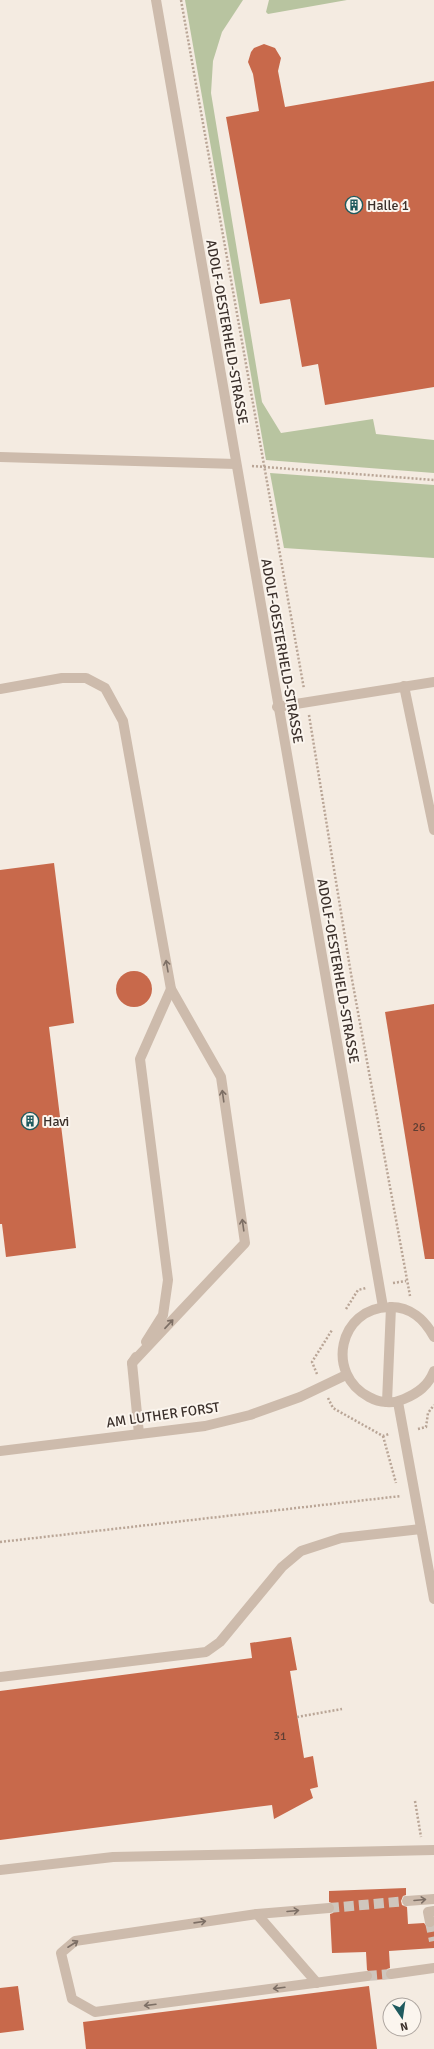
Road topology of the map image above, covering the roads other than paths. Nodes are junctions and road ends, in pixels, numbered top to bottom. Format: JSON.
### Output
{"nodes":[{"id":1,"x":156,"y":0,"type":"edge"},
{"id":2,"x":0,"y":457,"type":"edge"},
{"id":3,"x":236,"y":464,"type":"junction"},
{"id":4,"x":434,"y":682,"type":"edge"},
{"id":5,"x":404,"y":686,"type":"junction"},
{"id":6,"x":0,"y":689,"type":"edge"},
{"id":7,"x":278,"y":707,"type":"junction"},
{"id":8,"x":434,"y":830,"type":"edge"},
{"id":9,"x":171,"y":989,"type":"junction"},
{"id":10,"x":387,"y":1307,"type":"junction"},
{"id":11,"x":434,"y":1337,"type":"edge"},
{"id":12,"x":132,"y":1363,"type":"junction"},
{"id":13,"x":434,"y":1371,"type":"edge"},
{"id":14,"x":346,"y":1375,"type":"junction"},
{"id":15,"x":387,"y":1402,"type":"junction"},
{"id":16,"x":398,"y":1402,"type":"junction"},
{"id":17,"x":139,"y":1434,"type":"junction"},
{"id":18,"x":0,"y":1452,"type":"edge"},
{"id":19,"x":421,"y":1529,"type":"junction"},
{"id":20,"x":434,"y":1599,"type":"edge"},
{"id":21,"x":0,"y":1677,"type":"edge"},
{"id":22,"x":434,"y":1850,"type":"edge"},
{"id":23,"x":0,"y":1870,"type":"edge"},
{"id":24,"x":434,"y":1899,"type":"edge"},
{"id":25,"x":407,"y":1901,"type":"tunnel mouth"},
{"id":26,"x":329,"y":1908,"type":"tunnel mouth"},
{"id":27,"x":434,"y":1910,"type":"edge"},
{"id":28,"x":257,"y":1914,"type":"junction"},
{"id":29,"x":430,"y":1922,"type":"dead end"},
{"id":30,"x":434,"y":1968,"type":"edge"},
{"id":31,"x":391,"y":1974,"type":"tunnel mouth"},
{"id":32,"x":367,"y":1976,"type":"tunnel mouth"},
{"id":33,"x":317,"y":1982,"type":"junction"}],
"edges":[{"from":1,"to":3,"type":"street","name":"ADOLF-OESTERHELD-STRASSE"},
{"from":2,"to":3,"type":"street"},
{"from":3,"to":7,"type":"street","name":"ADOLF-OESTERHELD-STRASSE"},
{"from":4,"to":5,"type":"street"},
{"from":5,"to":7,"type":"street"},
{"from":5,"to":8,"type":"street"},
{"from":9,"to":6,"type":"street","one_way":true},
{"from":7,"to":10,"type":"street","name":"ADOLF-OESTERHELD-STRASSE"},
{"from":9,"to":12,"type":"street"},
{"from":12,"to":9,"type":"street","one_way":true},
{"from":10,"to":11,"type":"street"},
{"from":10,"to":14,"type":"street"},
{"from":10,"to":15,"type":"street","name":"ADOLF-OESTERHELD-STRASSE"},
{"from":12,"to":17,"type":"street"},
{"from":13,"to":16,"type":"street"},
{"from":14,"to":15,"type":"street"},
{"from":14,"to":17,"type":"street","name":"AM LUTHER FORST"},
{"from":15,"to":16,"type":"street"},
{"from":16,"to":19,"type":"street"},
{"from":17,"to":18,"type":"street","name":"AM LUTHER FORST"},
{"from":19,"to":20,"type":"street"},
{"from":19,"to":21,"type":"street"},
{"from":22,"to":23,"type":"street"},
{"from":25,"to":24,"type":"street","one_way":true},
{"from":28,"to":26,"type":"street","one_way":true},
{"from":27,"to":29,"type":"street"},
{"from":28,"to":33,"type":"street"},
{"from":33,"to":28,"type":"street","one_way":true},
{"from":30,"to":31,"type":"street"},
{"from":32,"to":33,"type":"street"}]}
